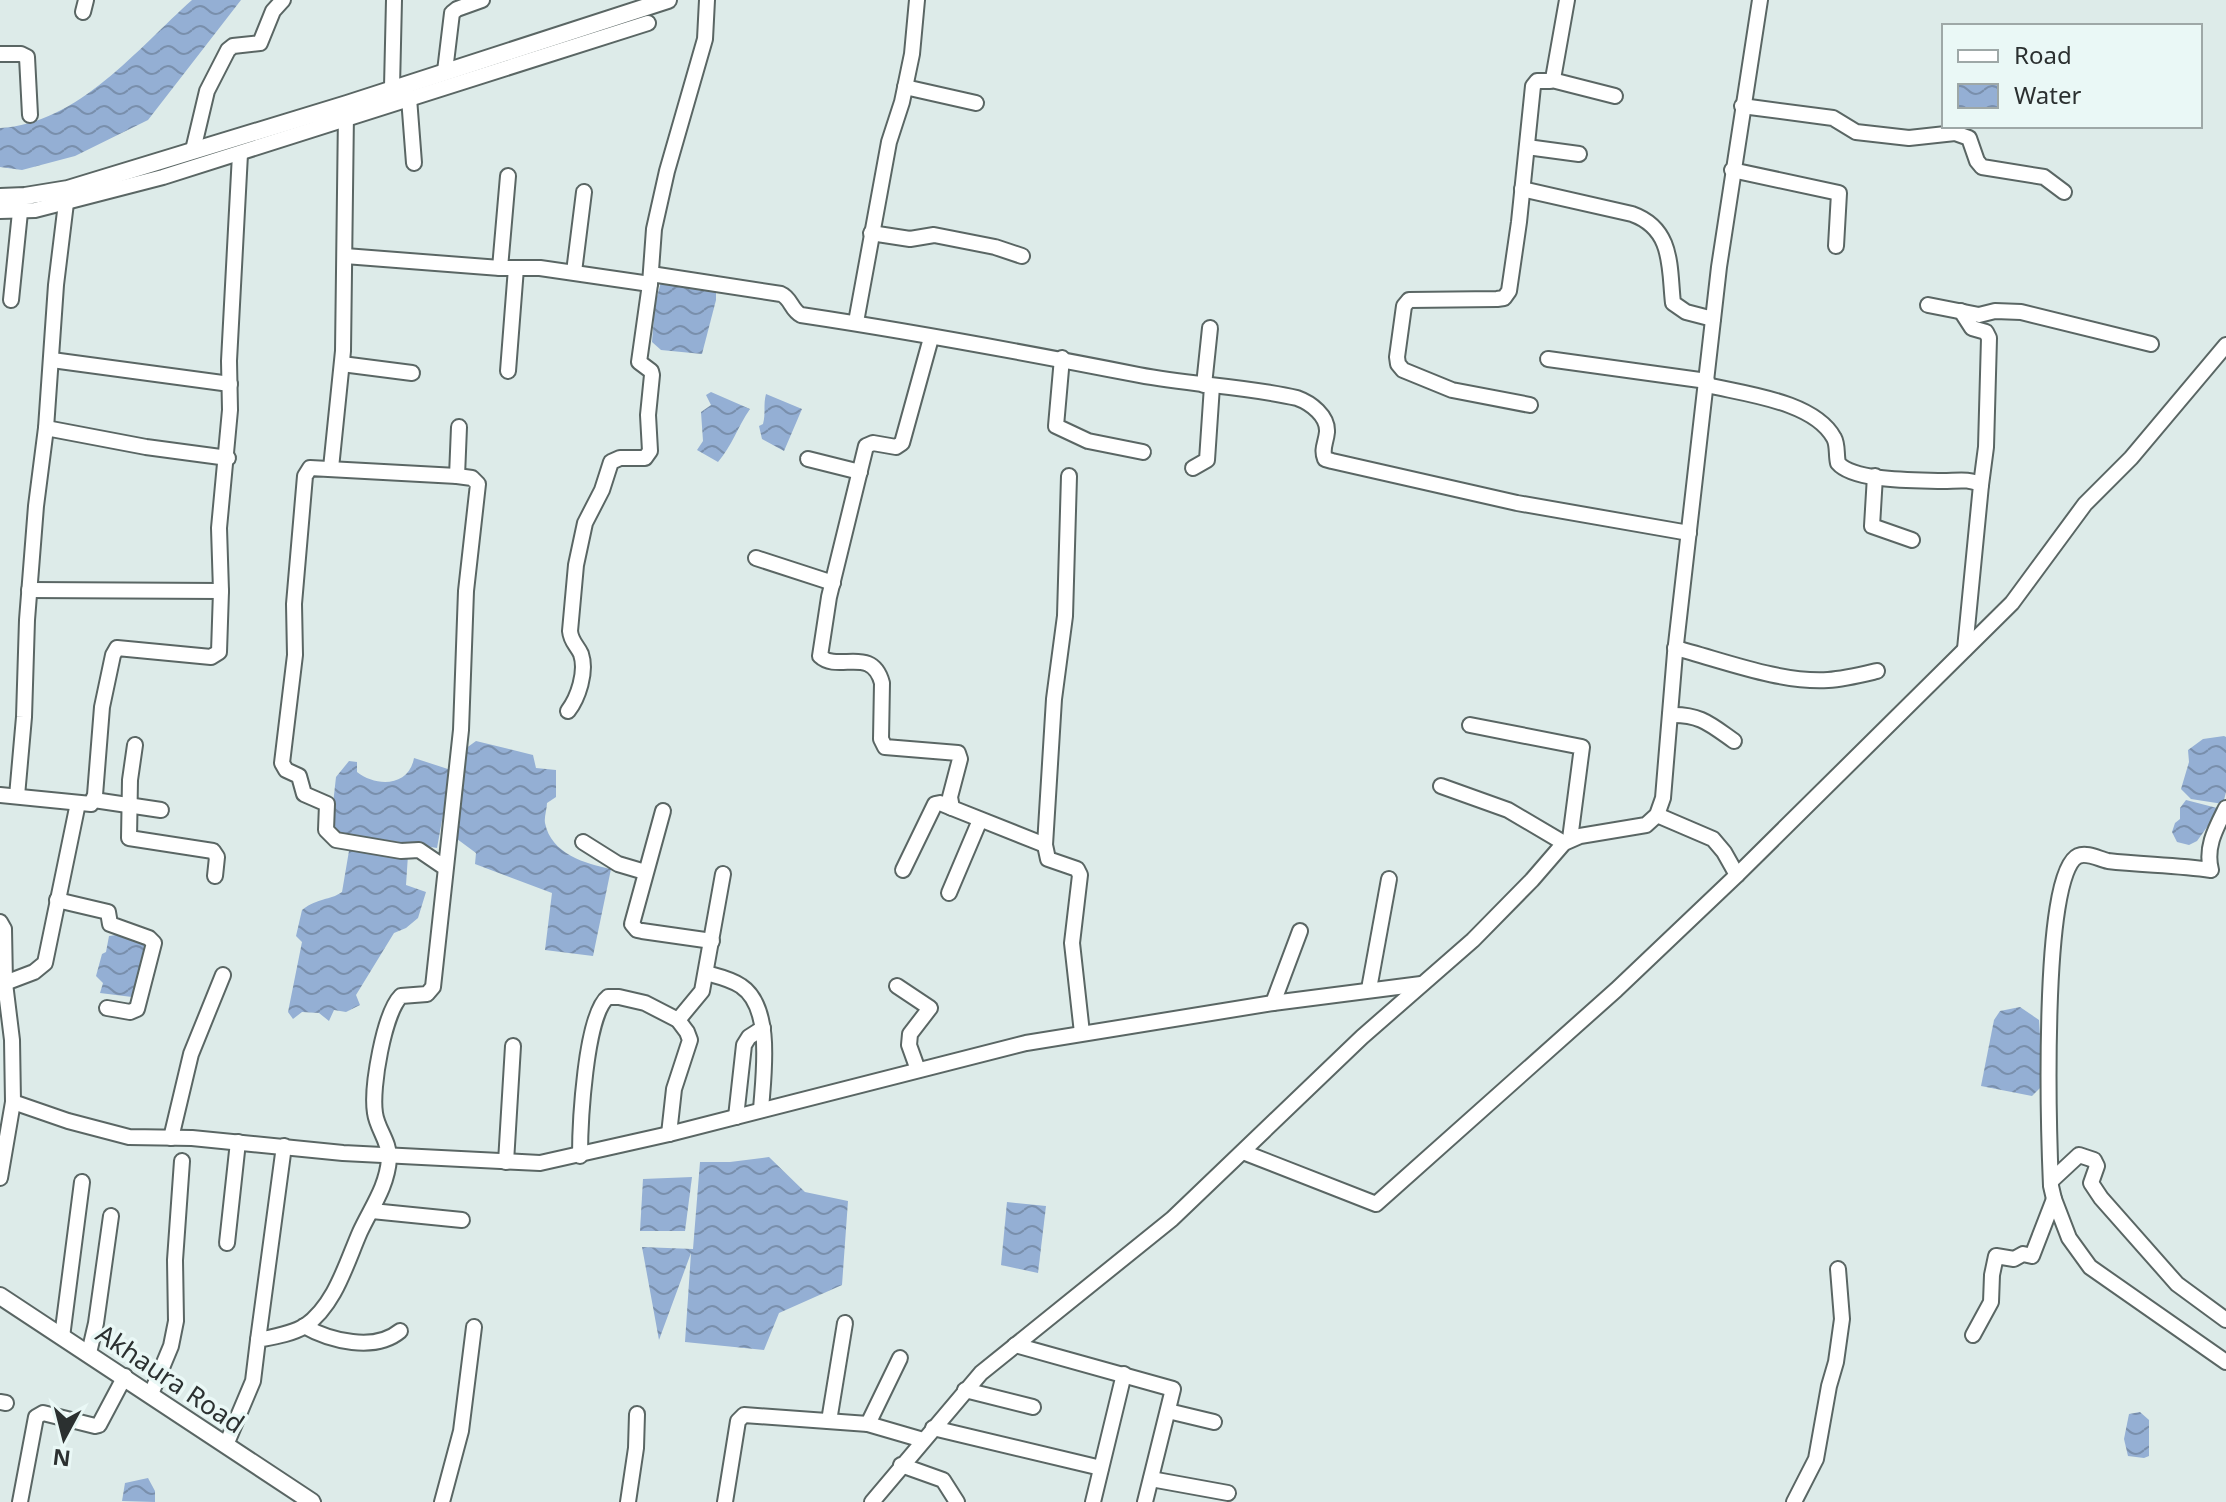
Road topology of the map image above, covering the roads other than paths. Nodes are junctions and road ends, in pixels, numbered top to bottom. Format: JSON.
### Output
{"nodes":[{"id":1,"x":283,"y":0,"type":"edge"},
{"id":2,"x":394,"y":0,"type":"edge"},
{"id":3,"x":482,"y":0,"type":"edge"},
{"id":4,"x":668,"y":0,"type":"edge"},
{"id":5,"x":707,"y":0,"type":"edge"},
{"id":6,"x":917,"y":0,"type":"edge"},
{"id":7,"x":1567,"y":0,"type":"edge"},
{"id":8,"x":1760,"y":0,"type":"edge"},
{"id":9,"x":629,"y":6,"type":"edge"},
{"id":10,"x":648,"y":23,"type":"dead end"},
{"id":11,"x":0,"y":54,"type":"edge"},
{"id":12,"x":445,"y":71,"type":"junction"},
{"id":13,"x":1552,"y":80,"type":"junction"},
{"id":14,"x":392,"y":87,"type":"junction"},
{"id":15,"x":905,"y":87,"type":"junction"},
{"id":16,"x":1615,"y":96,"type":"dead end"},
{"id":17,"x":409,"y":98,"type":"junction"},
{"id":18,"x":976,"y":103,"type":"dead end"},
{"id":19,"x":1742,"y":106,"type":"junction"},
{"id":20,"x":347,"y":112,"type":"junction"},
{"id":21,"x":30,"y":115,"type":"dead end"},
{"id":22,"x":1527,"y":147,"type":"junction"},
{"id":23,"x":193,"y":150,"type":"junction"},
{"id":24,"x":240,"y":154,"type":"junction"},
{"id":25,"x":1579,"y":154,"type":"dead end"},
{"id":26,"x":414,"y":163,"type":"dead end"},
{"id":27,"x":1732,"y":170,"type":"junction"},
{"id":28,"x":508,"y":176,"type":"dead end"},
{"id":29,"x":1522,"y":189,"type":"junction"},
{"id":30,"x":584,"y":192,"type":"dead end"},
{"id":31,"x":2064,"y":192,"type":"dead end"},
{"id":32,"x":0,"y":197,"type":"edge"},
{"id":33,"x":66,"y":203,"type":"junction"},
{"id":34,"x":0,"y":211,"type":"edge"},
{"id":35,"x":20,"y":212,"type":"junction"},
{"id":36,"x":871,"y":233,"type":"junction"},
{"id":37,"x":1836,"y":246,"type":"dead end"},
{"id":38,"x":345,"y":256,"type":"junction"},
{"id":39,"x":1022,"y":256,"type":"dead end"},
{"id":40,"x":500,"y":268,"type":"junction"},
{"id":41,"x":516,"y":268,"type":"junction"},
{"id":42,"x":574,"y":272,"type":"junction"},
{"id":43,"x":651,"y":279,"type":"junction"},
{"id":44,"x":11,"y":300,"type":"dead end"},
{"id":45,"x":1928,"y":305,"type":"dead end"},
{"id":46,"x":1961,"y":311,"type":"junction"},
{"id":47,"x":1713,"y":319,"type":"junction"},
{"id":48,"x":856,"y":322,"type":"junction"},
{"id":49,"x":1210,"y":328,"type":"dead end"},
{"id":50,"x":931,"y":338,"type":"junction"},
{"id":51,"x":2151,"y":344,"type":"dead end"},
{"id":52,"x":2226,"y":345,"type":"edge"},
{"id":53,"x":1062,"y":358,"type":"junction"},
{"id":54,"x":1548,"y":359,"type":"dead end"},
{"id":55,"x":52,"y":360,"type":"junction"},
{"id":56,"x":342,"y":364,"type":"junction"},
{"id":57,"x":508,"y":371,"type":"dead end"},
{"id":58,"x":412,"y":373,"type":"dead end"},
{"id":59,"x":1707,"y":383,"type":"junction"},
{"id":60,"x":230,"y":384,"type":"junction"},
{"id":61,"x":1208,"y":386,"type":"junction"},
{"id":62,"x":1530,"y":405,"type":"dead end"},
{"id":63,"x":459,"y":427,"type":"dead end"},
{"id":64,"x":46,"y":428,"type":"junction"},
{"id":65,"x":1143,"y":452,"type":"dead end"},
{"id":66,"x":228,"y":458,"type":"junction"},
{"id":67,"x":808,"y":459,"type":"dead end"},
{"id":68,"x":331,"y":468,"type":"junction"},
{"id":69,"x":1193,"y":468,"type":"dead end"},
{"id":70,"x":860,"y":472,"type":"junction"},
{"id":71,"x":457,"y":476,"type":"junction"},
{"id":72,"x":1069,"y":476,"type":"dead end"},
{"id":73,"x":1875,"y":476,"type":"junction"},
{"id":74,"x":1981,"y":485,"type":"junction"},
{"id":75,"x":1689,"y":533,"type":"junction"},
{"id":76,"x":1912,"y":540,"type":"dead end"},
{"id":77,"x":756,"y":558,"type":"dead end"},
{"id":78,"x":833,"y":583,"type":"junction"},
{"id":79,"x":29,"y":590,"type":"junction"},
{"id":80,"x":221,"y":591,"type":"junction"},
{"id":81,"x":1675,"y":648,"type":"junction"},
{"id":82,"x":1965,"y":649,"type":"junction"},
{"id":83,"x":1877,"y":671,"type":"dead end"},
{"id":84,"x":568,"y":711,"type":"dead end"},
{"id":85,"x":1670,"y":715,"type":"junction"},
{"id":86,"x":1470,"y":725,"type":"dead end"},
{"id":87,"x":1734,"y":741,"type":"dead end"},
{"id":88,"x":135,"y":745,"type":"dead end"},
{"id":89,"x":1441,"y":786,"type":"dead end"},
{"id":90,"x":0,"y":795,"type":"edge"},
{"id":91,"x":17,"y":796,"type":"junction"},
{"id":92,"x":86,"y":801,"type":"junction"},
{"id":93,"x":130,"y":805,"type":"junction"},
{"id":94,"x":952,"y":808,"type":"junction"},
{"id":95,"x":2226,"y":808,"type":"edge"},
{"id":96,"x":161,"y":810,"type":"dead end"},
{"id":97,"x":663,"y":811,"type":"dead end"},
{"id":98,"x":1657,"y":815,"type":"junction"},
{"id":99,"x":980,"y":820,"type":"junction"},
{"id":100,"x":1567,"y":841,"type":"junction"},
{"id":101,"x":583,"y":842,"type":"dead end"},
{"id":102,"x":1045,"y":845,"type":"junction"},
{"id":103,"x":444,"y":867,"type":"junction"},
{"id":104,"x":903,"y":870,"type":"dead end"},
{"id":105,"x":645,"y":872,"type":"junction"},
{"id":106,"x":2218,"y":872,"type":"edge"},
{"id":107,"x":723,"y":874,"type":"dead end"},
{"id":108,"x":1737,"y":875,"type":"junction"},
{"id":109,"x":215,"y":876,"type":"dead end"},
{"id":110,"x":1389,"y":879,"type":"dead end"},
{"id":111,"x":949,"y":893,"type":"dead end"},
{"id":112,"x":57,"y":900,"type":"junction"},
{"id":113,"x":0,"y":922,"type":"edge"},
{"id":114,"x":1300,"y":931,"type":"dead end"},
{"id":115,"x":712,"y":941,"type":"junction"},
{"id":116,"x":706,"y":973,"type":"junction"},
{"id":117,"x":223,"y":975,"type":"dead end"},
{"id":118,"x":7,"y":982,"type":"junction"},
{"id":119,"x":897,"y":986,"type":"dead end"},
{"id":120,"x":1369,"y":989,"type":"junction"},
{"id":121,"x":1415,"y":989,"type":"junction"},
{"id":122,"x":1273,"y":1003,"type":"junction"},
{"id":123,"x":107,"y":1008,"type":"dead end"},
{"id":124,"x":4,"y":1020,"type":"edge"},
{"id":125,"x":678,"y":1020,"type":"junction"},
{"id":126,"x":763,"y":1028,"type":"junction"},
{"id":127,"x":1082,"y":1033,"type":"junction"},
{"id":128,"x":513,"y":1046,"type":"dead end"},
{"id":129,"x":918,"y":1070,"type":"junction"},
{"id":130,"x":13,"y":1102,"type":"junction"},
{"id":131,"x":761,"y":1110,"type":"junction"},
{"id":132,"x":736,"y":1117,"type":"junction"},
{"id":133,"x":669,"y":1134,"type":"junction"},
{"id":134,"x":171,"y":1138,"type":"junction"},
{"id":135,"x":238,"y":1142,"type":"junction"},
{"id":136,"x":284,"y":1146,"type":"junction"},
{"id":137,"x":1243,"y":1152,"type":"junction"},
{"id":138,"x":389,"y":1156,"type":"junction"},
{"id":139,"x":580,"y":1156,"type":"junction"},
{"id":140,"x":182,"y":1161,"type":"dead end"},
{"id":141,"x":506,"y":1162,"type":"junction"},
{"id":142,"x":0,"y":1178,"type":"edge"},
{"id":143,"x":2051,"y":1181,"type":"junction"},
{"id":144,"x":82,"y":1182,"type":"dead end"},
{"id":145,"x":2054,"y":1199,"type":"junction"},
{"id":146,"x":372,"y":1211,"type":"junction"},
{"id":147,"x":111,"y":1216,"type":"dead end"},
{"id":148,"x":462,"y":1220,"type":"dead end"},
{"id":149,"x":227,"y":1243,"type":"dead end"},
{"id":150,"x":1838,"y":1269,"type":"dead end"},
{"id":151,"x":0,"y":1296,"type":"edge"},
{"id":152,"x":2226,"y":1320,"type":"edge"},
{"id":153,"x":845,"y":1323,"type":"dead end"},
{"id":154,"x":304,"y":1326,"type":"junction"},
{"id":155,"x":474,"y":1327,"type":"dead end"},
{"id":156,"x":400,"y":1331,"type":"dead end"},
{"id":157,"x":1973,"y":1335,"type":"dead end"},
{"id":158,"x":62,"y":1337,"type":"junction"},
{"id":159,"x":258,"y":1340,"type":"junction"},
{"id":160,"x":1015,"y":1345,"type":"junction"},
{"id":161,"x":89,"y":1353,"type":"junction"},
{"id":162,"x":900,"y":1358,"type":"dead end"},
{"id":163,"x":2226,"y":1362,"type":"edge"},
{"id":164,"x":1124,"y":1374,"type":"junction"},
{"id":165,"x":125,"y":1376,"type":"junction"},
{"id":166,"x":965,"y":1390,"type":"junction"},
{"id":167,"x":151,"y":1394,"type":"junction"},
{"id":168,"x":1033,"y":1407,"type":"dead end"},
{"id":169,"x":1168,"y":1411,"type":"junction"},
{"id":170,"x":637,"y":1414,"type":"dead end"},
{"id":171,"x":829,"y":1421,"type":"junction"},
{"id":172,"x":1214,"y":1422,"type":"dead end"},
{"id":173,"x":868,"y":1424,"type":"junction"},
{"id":174,"x":933,"y":1428,"type":"junction"},
{"id":175,"x":923,"y":1440,"type":"junction"},
{"id":176,"x":226,"y":1445,"type":"junction"},
{"id":177,"x":901,"y":1465,"type":"junction"},
{"id":178,"x":1101,"y":1468,"type":"junction"},
{"id":179,"x":1151,"y":1479,"type":"junction"},
{"id":180,"x":1228,"y":1493,"type":"dead end"},
{"id":181,"x":20,"y":1502,"type":"edge"},
{"id":182,"x":312,"y":1502,"type":"edge"},
{"id":183,"x":442,"y":1502,"type":"edge"},
{"id":184,"x":628,"y":1502,"type":"edge"},
{"id":185,"x":725,"y":1502,"type":"edge"},
{"id":186,"x":872,"y":1502,"type":"edge"},
{"id":187,"x":957,"y":1502,"type":"edge"},
{"id":188,"x":1093,"y":1502,"type":"edge"},
{"id":189,"x":1145,"y":1502,"type":"edge"},
{"id":190,"x":1794,"y":1502,"type":"edge"}],
"edges":[{"from":1,"to":23,"type":"street"},
{"from":2,"to":14,"type":"street"},
{"from":3,"to":12,"type":"street"},
{"from":4,"to":9,"type":"main road"},
{"from":5,"to":43,"type":"street"},
{"from":6,"to":15,"type":"street"},
{"from":7,"to":13,"type":"street"},
{"from":8,"to":19,"type":"street"},
{"from":9,"to":12,"type":"main road"},
{"from":10,"to":17,"type":"street"},
{"from":11,"to":21,"type":"street"},
{"from":12,"to":14,"type":"main road"},
{"from":13,"to":16,"type":"street"},
{"from":13,"to":22,"type":"street"},
{"from":14,"to":20,"type":"main road"},
{"from":15,"to":18,"type":"street"},
{"from":15,"to":36,"type":"street"},
{"from":17,"to":20,"type":"street"},
{"from":17,"to":26,"type":"street"},
{"from":19,"to":27,"type":"street"},
{"from":19,"to":31,"type":"street"},
{"from":20,"to":23,"type":"main road"},
{"from":20,"to":24,"type":"street"},
{"from":20,"to":38,"type":"street"},
{"from":22,"to":25,"type":"street"},
{"from":22,"to":29,"type":"street"},
{"from":23,"to":32,"type":"main road"},
{"from":24,"to":33,"type":"street"},
{"from":24,"to":60,"type":"street"},
{"from":27,"to":37,"type":"street"},
{"from":27,"to":47,"type":"street"},
{"from":28,"to":40,"type":"street"},
{"from":29,"to":47,"type":"street"},
{"from":29,"to":62,"type":"street"},
{"from":30,"to":42,"type":"street"},
{"from":33,"to":35,"type":"street"},
{"from":33,"to":55,"type":"street"},
{"from":34,"to":35,"type":"street"},
{"from":35,"to":44,"type":"street"},
{"from":36,"to":39,"type":"street"},
{"from":36,"to":48,"type":"street"},
{"from":38,"to":40,"type":"street"},
{"from":38,"to":56,"type":"street"},
{"from":40,"to":41,"type":"street"},
{"from":41,"to":42,"type":"street"},
{"from":41,"to":57,"type":"street"},
{"from":42,"to":43,"type":"street"},
{"from":43,"to":48,"type":"street"},
{"from":43,"to":84,"type":"street"},
{"from":45,"to":46,"type":"street"},
{"from":46,"to":51,"type":"street"},
{"from":46,"to":74,"type":"street"},
{"from":47,"to":59,"type":"street"},
{"from":48,"to":50,"type":"street"},
{"from":49,"to":61,"type":"street"},
{"from":50,"to":53,"type":"street"},
{"from":50,"to":70,"type":"street"},
{"from":52,"to":82,"type":"street"},
{"from":53,"to":61,"type":"street"},
{"from":53,"to":65,"type":"street"},
{"from":54,"to":59,"type":"street"},
{"from":55,"to":60,"type":"street"},
{"from":55,"to":64,"type":"street"},
{"from":56,"to":58,"type":"street"},
{"from":56,"to":68,"type":"street"},
{"from":59,"to":73,"type":"street"},
{"from":59,"to":75,"type":"street"},
{"from":60,"to":66,"type":"street"},
{"from":61,"to":69,"type":"street"},
{"from":61,"to":75,"type":"street"},
{"from":63,"to":71,"type":"street"},
{"from":64,"to":66,"type":"street"},
{"from":64,"to":79,"type":"street"},
{"from":66,"to":80,"type":"street"},
{"from":67,"to":70,"type":"street"},
{"from":68,"to":71,"type":"street"},
{"from":68,"to":103,"type":"street"},
{"from":70,"to":78,"type":"street"},
{"from":71,"to":103,"type":"street"},
{"from":72,"to":102,"type":"street"},
{"from":73,"to":74,"type":"street"},
{"from":73,"to":76,"type":"street"},
{"from":74,"to":82,"type":"street"},
{"from":75,"to":81,"type":"street"},
{"from":77,"to":78,"type":"street"},
{"from":78,"to":94,"type":"street"},
{"from":79,"to":80,"type":"street"},
{"from":79,"to":91,"type":"street"},
{"from":80,"to":92,"type":"street"},
{"from":81,"to":83,"type":"street"},
{"from":81,"to":85,"type":"street"},
{"from":82,"to":108,"type":"street"},
{"from":85,"to":87,"type":"street"},
{"from":85,"to":98,"type":"street"},
{"from":86,"to":100,"type":"street"},
{"from":88,"to":93,"type":"street"},
{"from":89,"to":100,"type":"street"},
{"from":90,"to":91,"type":"street"},
{"from":91,"to":92,"type":"street"},
{"from":92,"to":93,"type":"street"},
{"from":92,"to":112,"type":"street"},
{"from":93,"to":96,"type":"street"},
{"from":93,"to":109,"type":"street"},
{"from":94,"to":99,"type":"street"},
{"from":94,"to":104,"type":"street"},
{"from":95,"to":106,"type":"street"},
{"from":97,"to":105,"type":"street"},
{"from":98,"to":100,"type":"street"},
{"from":98,"to":108,"type":"street"},
{"from":99,"to":102,"type":"street"},
{"from":99,"to":111,"type":"street"},
{"from":100,"to":121,"type":"street"},
{"from":101,"to":105,"type":"street"},
{"from":102,"to":127,"type":"street"},
{"from":103,"to":138,"type":"street"},
{"from":105,"to":115,"type":"street"},
{"from":106,"to":143,"type":"street"},
{"from":107,"to":115,"type":"street"},
{"from":108,"to":137,"type":"street"},
{"from":110,"to":120,"type":"street"},
{"from":112,"to":118,"type":"street"},
{"from":112,"to":123,"type":"street"},
{"from":113,"to":118,"type":"street"},
{"from":114,"to":122,"type":"street"},
{"from":115,"to":116,"type":"street"},
{"from":116,"to":125,"type":"street"},
{"from":116,"to":126,"type":"street"},
{"from":117,"to":134,"type":"street"},
{"from":118,"to":124,"type":"street"},
{"from":119,"to":129,"type":"street"},
{"from":120,"to":121,"type":"street"},
{"from":120,"to":122,"type":"street"},
{"from":121,"to":137,"type":"street"},
{"from":122,"to":127,"type":"street"},
{"from":124,"to":130,"type":"street"},
{"from":125,"to":133,"type":"street"},
{"from":125,"to":139,"type":"street"},
{"from":126,"to":131,"type":"street"},
{"from":126,"to":132,"type":"street"},
{"from":127,"to":129,"type":"street"},
{"from":128,"to":141,"type":"street"},
{"from":129,"to":131,"type":"street"},
{"from":130,"to":134,"type":"street"},
{"from":130,"to":142,"type":"street"},
{"from":131,"to":132,"type":"street"},
{"from":132,"to":133,"type":"street"},
{"from":133,"to":139,"type":"street"},
{"from":134,"to":135,"type":"street"},
{"from":135,"to":136,"type":"street"},
{"from":135,"to":149,"type":"street"},
{"from":136,"to":138,"type":"street"},
{"from":136,"to":159,"type":"street"},
{"from":137,"to":160,"type":"street"},
{"from":138,"to":141,"type":"street"},
{"from":138,"to":146,"type":"street"},
{"from":139,"to":141,"type":"street"},
{"from":140,"to":167,"type":"street"},
{"from":143,"to":145,"type":"street"},
{"from":143,"to":152,"type":"street"},
{"from":144,"to":158,"type":"street"},
{"from":145,"to":157,"type":"street"},
{"from":145,"to":163,"type":"street"},
{"from":146,"to":148,"type":"street"},
{"from":146,"to":154,"type":"street"},
{"from":147,"to":161,"type":"street"},
{"from":150,"to":190,"type":"street"},
{"from":151,"to":158,"type":"main road","name":"Akhaura Road"},
{"from":153,"to":171,"type":"street"},
{"from":154,"to":156,"type":"street"},
{"from":154,"to":159,"type":"street"},
{"from":155,"to":183,"type":"street"},
{"from":158,"to":161,"type":"main road","name":"Akhaura Road"},
{"from":159,"to":176,"type":"street"},
{"from":160,"to":164,"type":"street"},
{"from":160,"to":166,"type":"street"},
{"from":161,"to":165,"type":"main road","name":"Akhaura Road"},
{"from":162,"to":173,"type":"street"},
{"from":164,"to":169,"type":"street"},
{"from":164,"to":178,"type":"street"},
{"from":165,"to":167,"type":"main road","name":"Akhaura Road"},
{"from":165,"to":181,"type":"street"},
{"from":166,"to":168,"type":"street"},
{"from":166,"to":174,"type":"street"},
{"from":167,"to":176,"type":"main road","name":"Akhaura Road"},
{"from":169,"to":172,"type":"street"},
{"from":169,"to":179,"type":"street"},
{"from":170,"to":184,"type":"street"},
{"from":171,"to":173,"type":"street"},
{"from":171,"to":185,"type":"street"},
{"from":173,"to":175,"type":"street"},
{"from":174,"to":175,"type":"street"},
{"from":174,"to":178,"type":"street"},
{"from":175,"to":177,"type":"street"},
{"from":176,"to":182,"type":"main road","name":"Akhaura Road"},
{"from":177,"to":186,"type":"street"},
{"from":177,"to":187,"type":"street"},
{"from":178,"to":188,"type":"street"},
{"from":179,"to":180,"type":"street"},
{"from":179,"to":189,"type":"street"}]}
